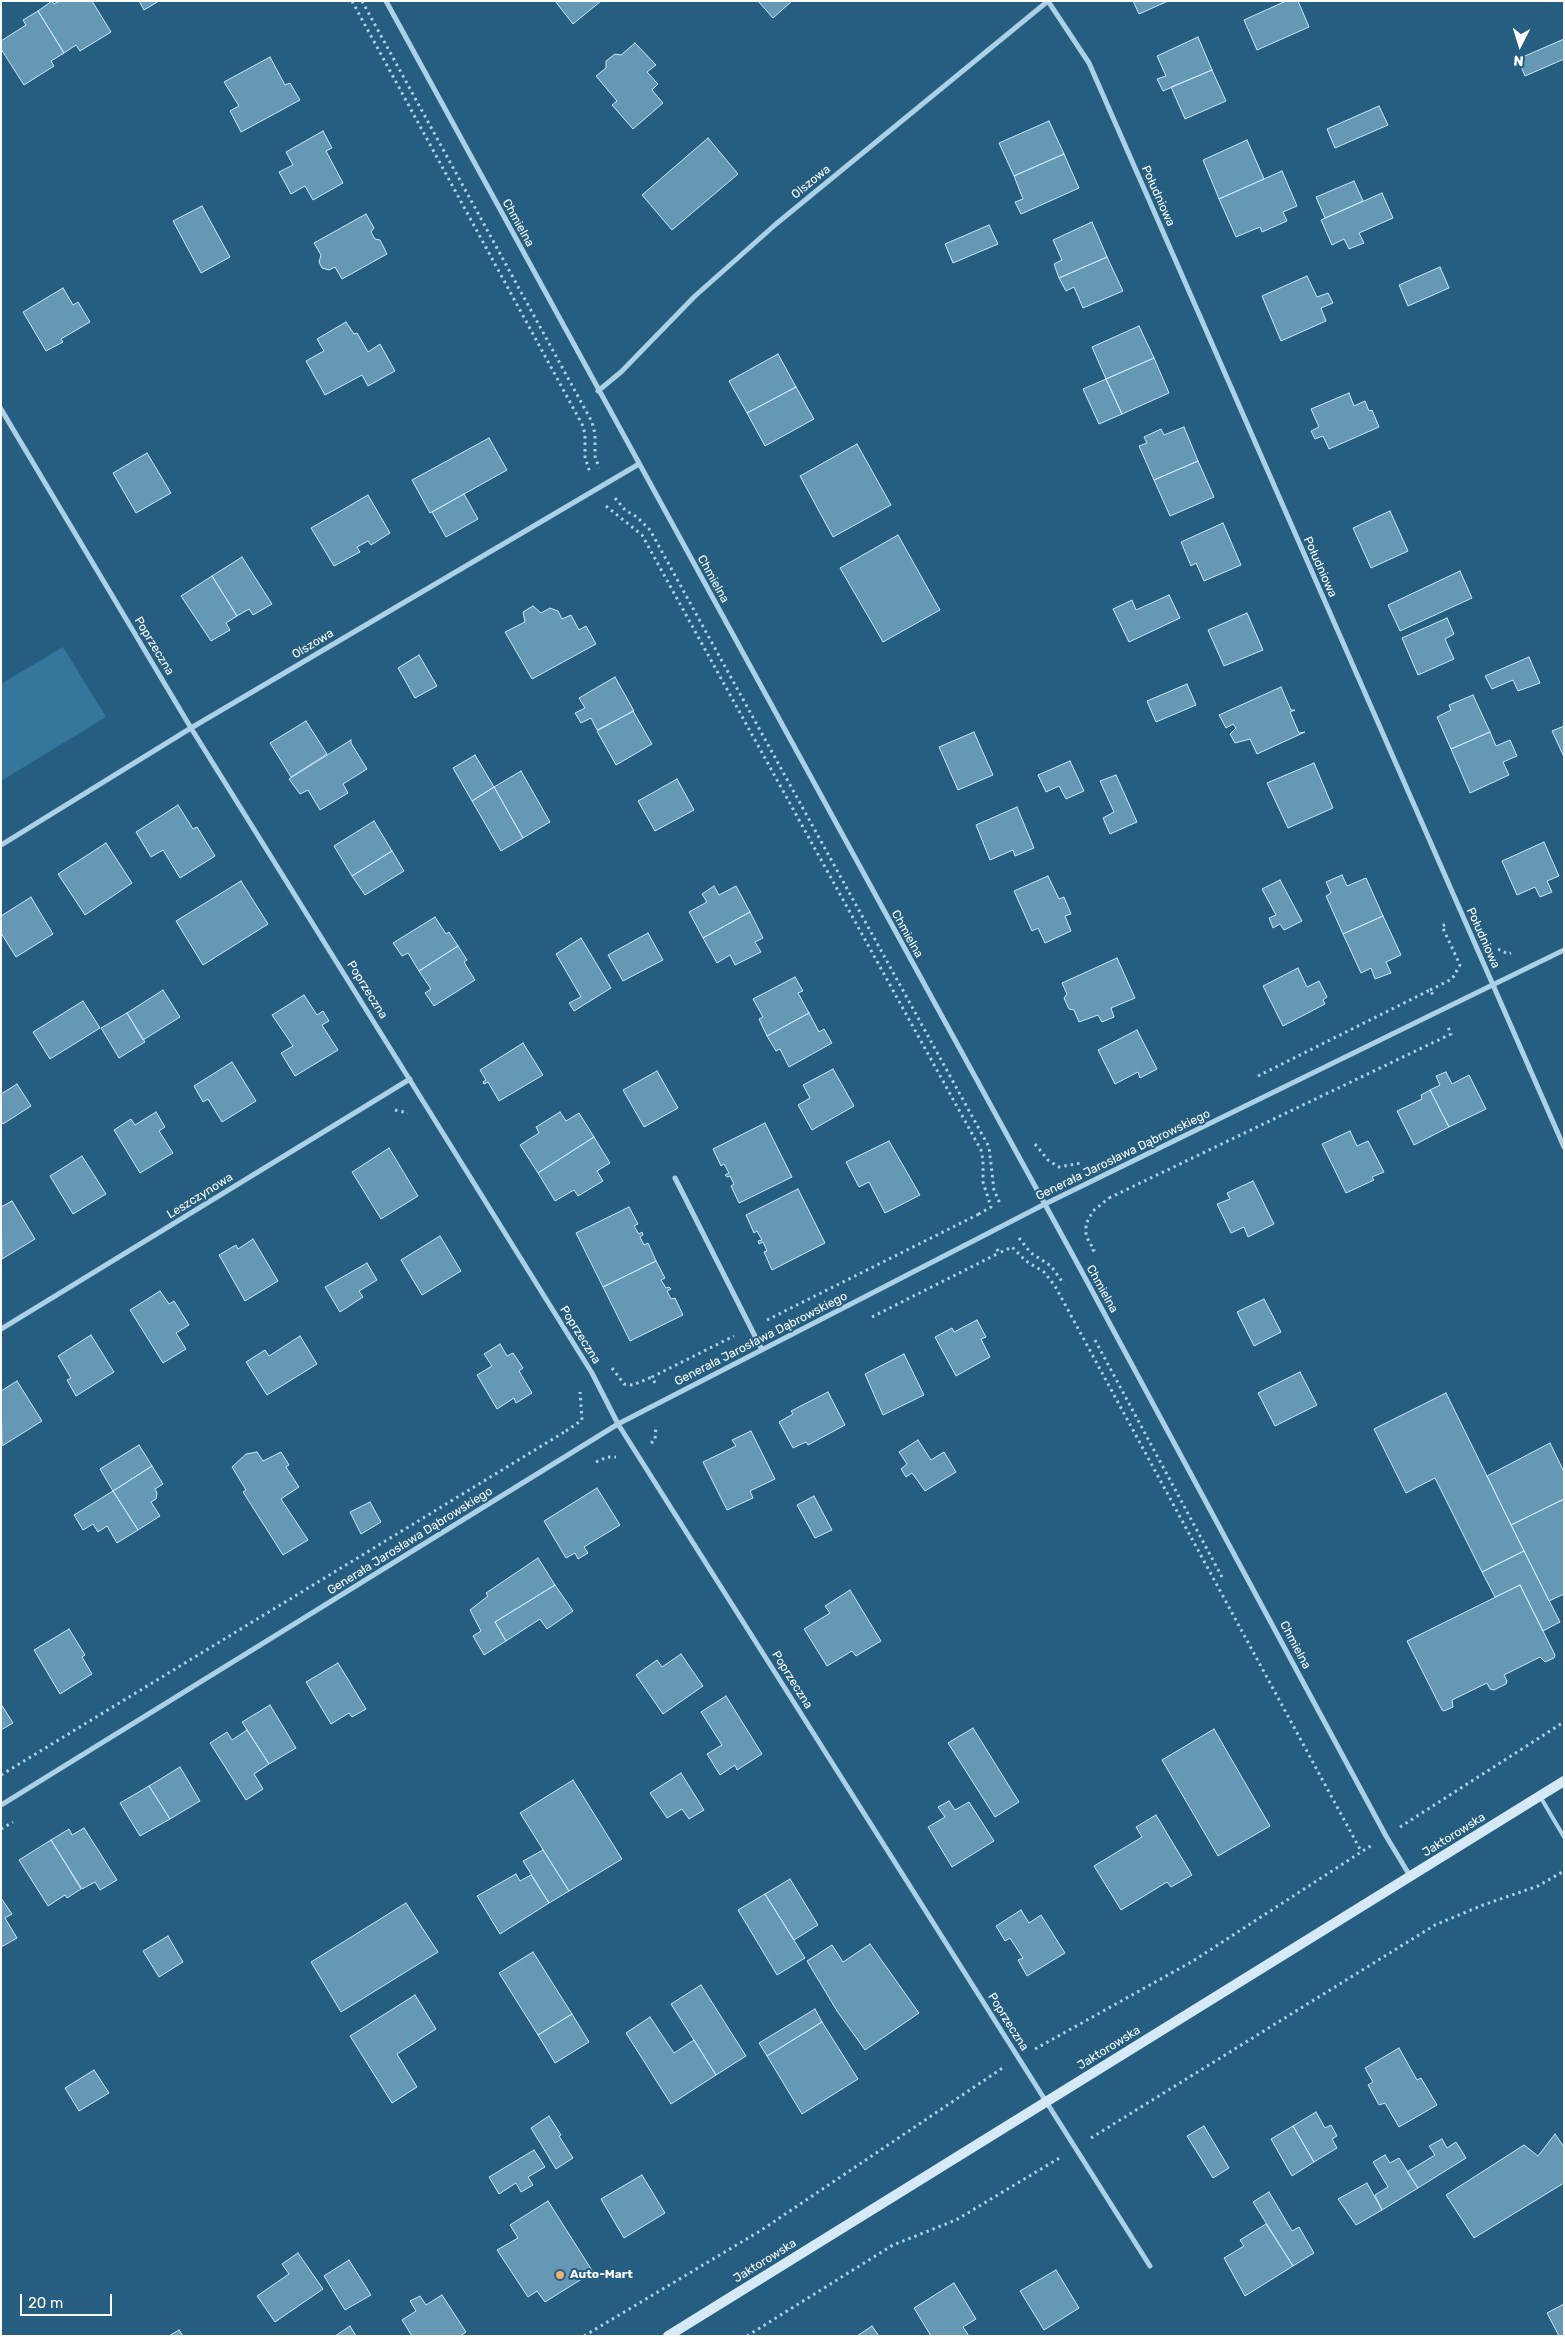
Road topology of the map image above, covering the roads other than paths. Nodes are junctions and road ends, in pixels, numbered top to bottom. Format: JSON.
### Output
{"nodes":[{"id":1,"x":386,"y":1,"type":"edge"},
{"id":2,"x":1048,"y":1,"type":"edge"},
{"id":3,"x":598,"y":391,"type":"junction"},
{"id":4,"x":1,"y":409,"type":"edge"},
{"id":5,"x":639,"y":464,"type":"junction"},
{"id":6,"x":191,"y":728,"type":"junction"},
{"id":7,"x":1,"y":845,"type":"edge"},
{"id":8,"x":1564,"y":950,"type":"edge"},
{"id":9,"x":1493,"y":985,"type":"junction"},
{"id":10,"x":410,"y":1078,"type":"junction"},
{"id":11,"x":1564,"y":1147,"type":"edge"},
{"id":12,"x":674,"y":1178,"type":"dead end"},
{"id":13,"x":1043,"y":1205,"type":"junction"},
{"id":14,"x":1,"y":1330,"type":"edge"},
{"id":15,"x":762,"y":1350,"type":"junction"},
{"id":16,"x":618,"y":1424,"type":"junction"},
{"id":17,"x":1564,"y":1781,"type":"edge"},
{"id":18,"x":1540,"y":1796,"type":"junction"},
{"id":19,"x":1,"y":1805,"type":"edge"},
{"id":20,"x":1564,"y":1837,"type":"edge"},
{"id":21,"x":1410,"y":1877,"type":"junction"},
{"id":22,"x":1046,"y":2102,"type":"junction"},
{"id":23,"x":1150,"y":2266,"type":"dead end"},
{"id":24,"x":668,"y":2336,"type":"edge"}],
"edges":[{"from":1,"to":3,"type":"street","name":"Chmielna"},
{"from":2,"to":3,"type":"street","name":"Olszowa"},
{"from":2,"to":9,"type":"street","name":"Południowa"},
{"from":3,"to":5,"type":"street","name":"Chmielna"},
{"from":4,"to":6,"type":"street","name":"Poprzeczna"},
{"from":5,"to":6,"type":"street","name":"Olszowa"},
{"from":5,"to":13,"type":"street","name":"Chmielna"},
{"from":6,"to":7,"type":"street","name":"Olszowa"},
{"from":6,"to":10,"type":"street","name":"Poprzeczna"},
{"from":8,"to":9,"type":"street","name":"Generała Jarosława Dąbrowskiego"},
{"from":9,"to":11,"type":"street","name":"Południowa"},
{"from":9,"to":13,"type":"street","name":"Generała Jarosława Dąbrowskiego"},
{"from":10,"to":14,"type":"street","name":"Leszczynowa"},
{"from":10,"to":16,"type":"street","name":"Poprzeczna"},
{"from":12,"to":15,"type":"street"},
{"from":13,"to":15,"type":"street","name":"Generała Jarosława Dąbrowskiego"},
{"from":13,"to":21,"type":"street","name":"Chmielna"},
{"from":15,"to":16,"type":"street","name":"Generała Jarosława Dąbrowskiego"},
{"from":16,"to":19,"type":"street","name":"Generała Jarosława Dąbrowskiego"},
{"from":16,"to":22,"type":"street","name":"Poprzeczna"},
{"from":17,"to":18,"type":"main road","name":"Jaktorowska"},
{"from":18,"to":20,"type":"lane"},
{"from":18,"to":21,"type":"main road","name":"Jaktorowska"},
{"from":21,"to":22,"type":"main road","name":"Jaktorowska"},
{"from":22,"to":23,"type":"street","name":"Poprzeczna"},
{"from":22,"to":24,"type":"main road","name":"Jaktorowska"}]}
